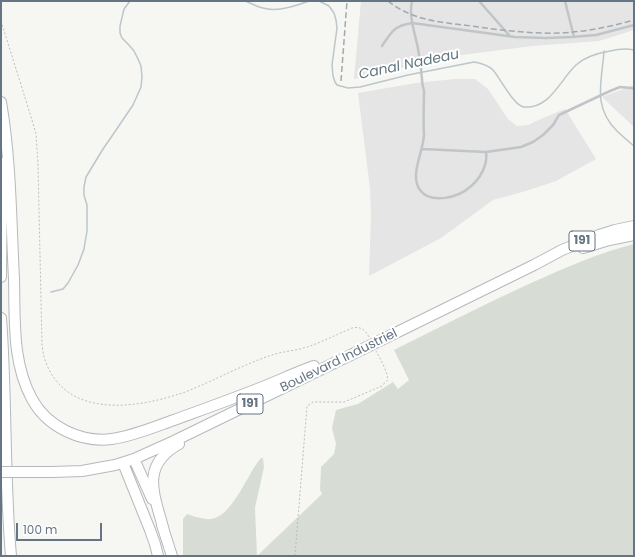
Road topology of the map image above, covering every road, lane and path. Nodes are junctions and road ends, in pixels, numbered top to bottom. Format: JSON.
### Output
{"nodes":[{"id":1,"x":412,"y":1,"type":"edge"},
{"id":2,"x":479,"y":1,"type":"edge"},
{"id":3,"x":565,"y":1,"type":"edge"},
{"id":4,"x":1,"y":21,"type":"edge"},
{"id":5,"x":412,"y":23,"type":"junction"},
{"id":6,"x":634,"y":25,"type":"edge"},
{"id":7,"x":510,"y":36,"type":"junction"},
{"id":8,"x":574,"y":37,"type":"junction"},
{"id":9,"x":382,"y":46,"type":"dead end"},
{"id":10,"x":634,"y":89,"type":"edge"},
{"id":11,"x":1,"y":102,"type":"edge"},
{"id":12,"x":422,"y":150,"type":"junction"},
{"id":13,"x":1,"y":152,"type":"edge"},
{"id":14,"x":486,"y":152,"type":"junction"},
{"id":15,"x":634,"y":226,"type":"edge"},
{"id":16,"x":634,"y":234,"type":"edge"},
{"id":17,"x":534,"y":265,"type":"junction"},
{"id":18,"x":1,"y":277,"type":"edge"},
{"id":19,"x":1,"y":318,"type":"edge"},
{"id":20,"x":369,"y":346,"type":"junction"},
{"id":21,"x":247,"y":405,"type":"junction"},
{"id":22,"x":134,"y":459,"type":"junction"},
{"id":23,"x":123,"y":463,"type":"junction"},
{"id":24,"x":1,"y":472,"type":"edge"},
{"id":25,"x":164,"y":531,"type":"junction"},
{"id":26,"x":11,"y":556,"type":"edge"},
{"id":27,"x":158,"y":556,"type":"edge"},
{"id":28,"x":172,"y":556,"type":"edge"},
{"id":29,"x":295,"y":556,"type":"edge"}],
"edges":[{"from":1,"to":5,"type":"lane"},
{"from":2,"to":7,"type":"lane"},
{"from":3,"to":8,"type":"lane"},
{"from":4,"to":20,"type":"path"},
{"from":5,"to":7,"type":"lane"},
{"from":5,"to":9,"type":"lane"},
{"from":5,"to":12,"type":"lane"},
{"from":6,"to":8,"type":"lane"},
{"from":7,"to":8,"type":"lane"},
{"from":10,"to":14,"type":"lane"},
{"from":11,"to":20,"type":"highway"},
{"from":12,"to":14,"type":"lane"},
{"from":12,"to":14,"type":"lane"},
{"from":13,"to":18,"type":"highway"},
{"from":15,"to":17,"type":"highway","name":"Boulevard Industriel","number":"191"},
{"from":16,"to":17,"type":"highway","name":"Boulevard Industriel","number":"191"},
{"from":17,"to":20,"type":"highway","name":"Boulevard Industriel","number":"191"},
{"from":19,"to":26,"type":"highway"},
{"from":20,"to":21,"type":"highway","name":"Boulevard Industriel","number":"191"},
{"from":20,"to":29,"type":"path"},
{"from":21,"to":22,"type":"highway","name":"Boulevard Industriel","number":"191"},
{"from":21,"to":25,"type":"highway"},
{"from":22,"to":23,"type":"highway","name":"Boulevard Industriel","number":"191"},
{"from":22,"to":25,"type":"highway"},
{"from":23,"to":24,"type":"highway","name":"Boulevard Industriel","number":"191","bridge":true},
{"from":23,"to":27,"type":"highway"},
{"from":25,"to":28,"type":"highway"}]}
